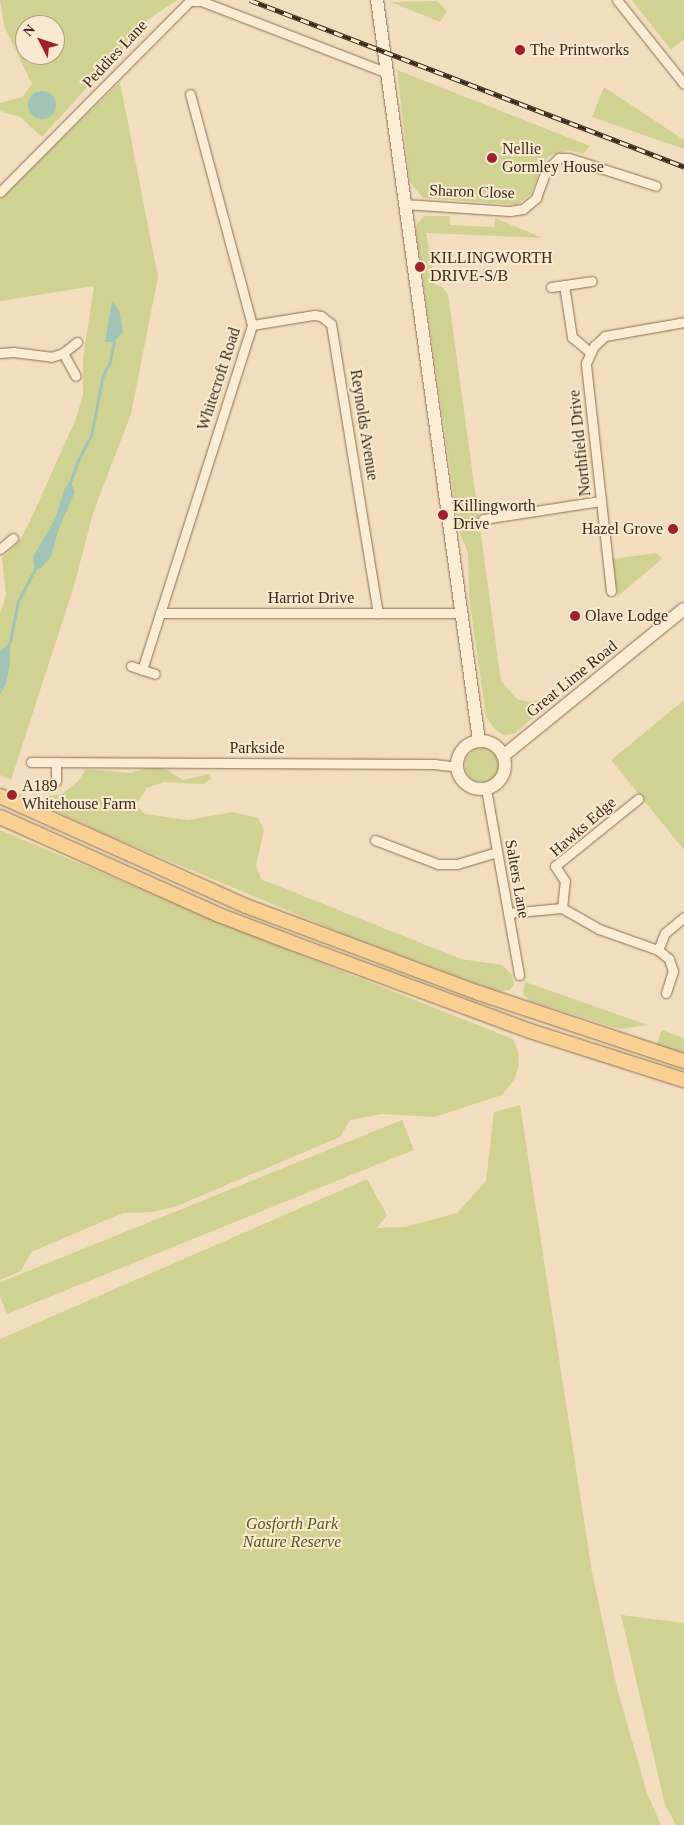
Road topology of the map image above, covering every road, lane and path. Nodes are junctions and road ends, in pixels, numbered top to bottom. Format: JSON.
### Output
{"nodes":[{"id":1,"x":377,"y":0,"type":"edge"},
{"id":2,"x":617,"y":0,"type":"edge"},
{"id":3,"x":385,"y":72,"type":"junction"},
{"id":4,"x":684,"y":84,"type":"edge"},
{"id":5,"x":190,"y":94,"type":"dead end"},
{"id":6,"x":656,"y":186,"type":"dead end"},
{"id":7,"x":0,"y":192,"type":"edge"},
{"id":8,"x":404,"y":204,"type":"junction"},
{"id":9,"x":592,"y":281,"type":"dead end"},
{"id":10,"x":564,"y":285,"type":"junction"},
{"id":11,"x":551,"y":287,"type":"dead end"},
{"id":12,"x":684,"y":322,"type":"edge"},
{"id":13,"x":252,"y":326,"type":"junction"},
{"id":14,"x":77,"y":342,"type":"dead end"},
{"id":15,"x":590,"y":352,"type":"junction"},
{"id":16,"x":0,"y":353,"type":"edge"},
{"id":17,"x":63,"y":354,"type":"junction"},
{"id":18,"x":76,"y":376,"type":"dead end"},
{"id":19,"x":601,"y":501,"type":"junction"},
{"id":20,"x":483,"y":519,"type":"dead end"},
{"id":21,"x":12,"y":538,"type":"dead end"},
{"id":22,"x":0,"y":549,"type":"edge"},
{"id":23,"x":611,"y":591,"type":"dead end"},
{"id":24,"x":684,"y":609,"type":"edge"},
{"id":25,"x":160,"y":613,"type":"junction"},
{"id":26,"x":378,"y":613,"type":"junction"},
{"id":27,"x":462,"y":613,"type":"junction"},
{"id":28,"x":131,"y":666,"type":"dead end"},
{"id":29,"x":142,"y":670,"type":"junction"},
{"id":30,"x":155,"y":674,"type":"dead end"},
{"id":31,"x":479,"y":741,"type":"junction"},
{"id":32,"x":503,"y":756,"type":"junction"},
{"id":33,"x":31,"y":762,"type":"dead end"},
{"id":34,"x":56,"y":762,"type":"junction"},
{"id":35,"x":457,"y":767,"type":"junction"},
{"id":36,"x":56,"y":781,"type":"dead end"},
{"id":37,"x":486,"y":788,"type":"junction"},
{"id":38,"x":0,"y":796,"type":"edge"},
{"id":39,"x":638,"y":799,"type":"dead end"},
{"id":40,"x":0,"y":817,"type":"edge"},
{"id":41,"x":376,"y":840,"type":"dead end"},
{"id":42,"x":497,"y":852,"type":"junction"},
{"id":43,"x":562,"y":908,"type":"junction"},
{"id":44,"x":508,"y":913,"type":"junction"},
{"id":45,"x":684,"y":917,"type":"edge"},
{"id":46,"x":658,"y":950,"type":"junction"},
{"id":47,"x":518,"y":975,"type":"dead end"},
{"id":48,"x":666,"y":993,"type":"dead end"},
{"id":49,"x":684,"y":1061,"type":"edge"},
{"id":50,"x":684,"y":1080,"type":"edge"}],
"edges":[{"from":1,"to":3,"type":"main road"},
{"from":2,"to":4,"type":"street"},
{"from":3,"to":7,"type":"street","name":"Peddies Lane"},
{"from":3,"to":8,"type":"main road"},
{"from":5,"to":13,"type":"street","name":"Whitecroft Road"},
{"from":6,"to":8,"type":"street","name":"Sharon Close"},
{"from":8,"to":27,"type":"main road"},
{"from":9,"to":10,"type":"street"},
{"from":10,"to":11,"type":"street"},
{"from":10,"to":15,"type":"street"},
{"from":12,"to":15,"type":"street"},
{"from":13,"to":25,"type":"street","name":"Whitecroft Road"},
{"from":13,"to":26,"type":"street","name":"Reynolds Avenue"},
{"from":14,"to":17,"type":"street"},
{"from":15,"to":19,"type":"street","name":"Northfield Drive"},
{"from":16,"to":17,"type":"street"},
{"from":17,"to":18,"type":"street"},
{"from":19,"to":20,"type":"street"},
{"from":19,"to":23,"type":"street","name":"Northfield Drive"},
{"from":21,"to":22,"type":"street"},
{"from":24,"to":32,"type":"main road","name":"Great Lime Road"},
{"from":25,"to":26,"type":"street","name":"Harriot Drive"},
{"from":25,"to":29,"type":"street","name":"Whitecroft Road"},
{"from":26,"to":27,"type":"street","name":"Harriot Drive"},
{"from":27,"to":31,"type":"main road"},
{"from":28,"to":29,"type":"street"},
{"from":29,"to":30,"type":"street"},
{"from":31,"to":32,"type":"main road"},
{"from":31,"to":35,"type":"main road"},
{"from":32,"to":37,"type":"main road"},
{"from":33,"to":34,"type":"street","name":"Parkside"},
{"from":34,"to":35,"type":"street","name":"Parkside"},
{"from":34,"to":36,"type":"street"},
{"from":35,"to":37,"type":"main road"},
{"from":37,"to":42,"type":"street","name":"Salters Lane"},
{"from":38,"to":49,"type":"main road"},
{"from":39,"to":43,"type":"street","name":"Hawks Edge"},
{"from":40,"to":50,"type":"main road"},
{"from":41,"to":42,"type":"street"},
{"from":42,"to":44,"type":"street","name":"Salters Lane"},
{"from":43,"to":44,"type":"street"},
{"from":43,"to":46,"type":"street"},
{"from":44,"to":47,"type":"street","name":"Salters Lane"},
{"from":45,"to":46,"type":"street"},
{"from":46,"to":48,"type":"street"}]}
